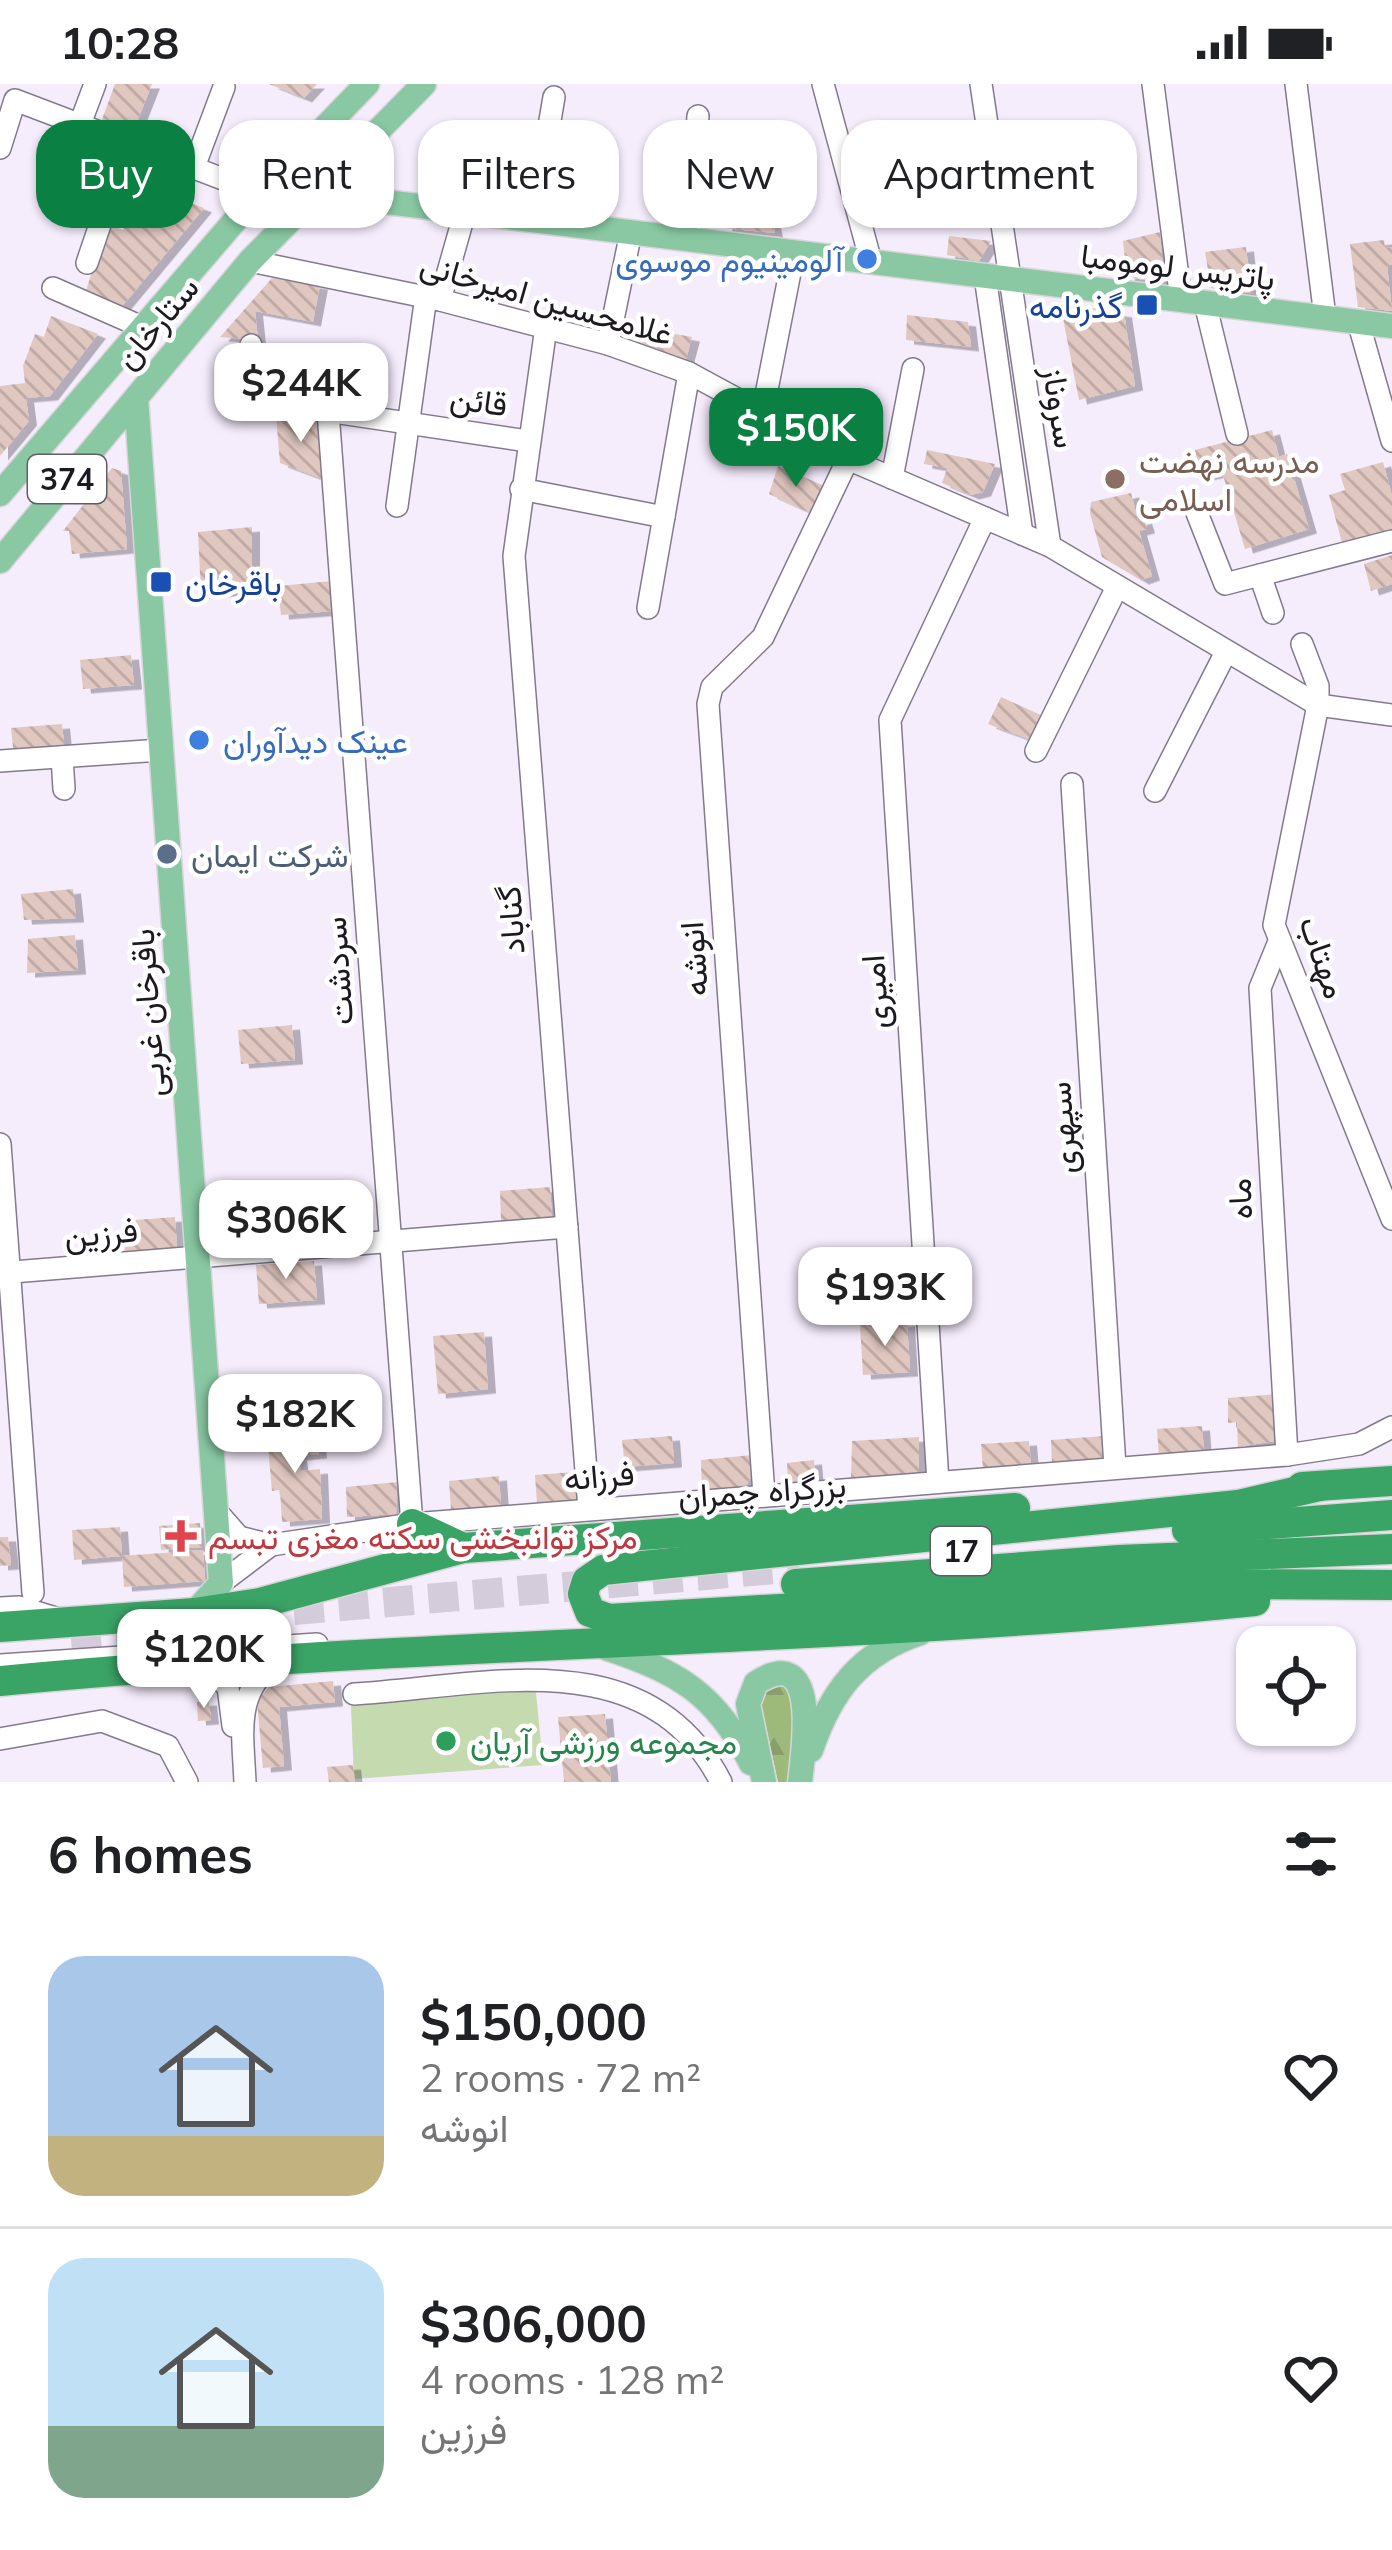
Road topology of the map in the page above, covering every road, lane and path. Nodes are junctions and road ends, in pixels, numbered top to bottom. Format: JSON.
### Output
{"nodes":[{"id":1,"x":95,"y":84,"type":"edge"},
{"id":2,"x":367,"y":84,"type":"edge"},
{"id":3,"x":424,"y":84,"type":"edge"},
{"id":4,"x":824,"y":84,"type":"edge"},
{"id":5,"x":981,"y":84,"type":"edge"},
{"id":6,"x":1153,"y":84,"type":"edge"},
{"id":7,"x":1296,"y":84,"type":"edge"},
{"id":8,"x":224,"y":87,"type":"dead end"},
{"id":9,"x":554,"y":97,"type":"dead end"},
{"id":10,"x":698,"y":116,"type":"dead end"},
{"id":11,"x":69,"y":120,"type":"edge"},
{"id":12,"x":82,"y":120,"type":"edge"},
{"id":13,"x":332,"y":120,"type":"edge"},
{"id":14,"x":388,"y":120,"type":"edge"},
{"id":15,"x":550,"y":120,"type":"edge"},
{"id":16,"x":0,"y":148,"type":"edge"},
{"id":17,"x":195,"y":164,"type":"edge"},
{"id":18,"x":99,"y":228,"type":"edge"},
{"id":19,"x":229,"y":228,"type":"edge"},
{"id":20,"x":281,"y":228,"type":"edge"},
{"id":21,"x":459,"y":228,"type":"edge"},
{"id":22,"x":598,"y":228,"type":"edge"},
{"id":23,"x":631,"y":232,"type":"junction"},
{"id":24,"x":689,"y":239,"type":"junction"},
{"id":25,"x":794,"y":252,"type":"junction"},
{"id":26,"x":250,"y":261,"type":"junction"},
{"id":27,"x":871,"y":262,"type":"junction"},
{"id":28,"x":87,"y":263,"type":"dead end"},
{"id":29,"x":996,"y":277,"type":"junction"},
{"id":30,"x":53,"y":288,"type":"dead end"},
{"id":31,"x":433,"y":298,"type":"junction"},
{"id":32,"x":1193,"y":301,"type":"junction"},
{"id":33,"x":1325,"y":317,"type":"junction"},
{"id":34,"x":1358,"y":322,"type":"junction"},
{"id":35,"x":1392,"y":326,"type":"edge"},
{"id":36,"x":142,"y":327,"type":"junction"},
{"id":37,"x":547,"y":327,"type":"junction"},
{"id":38,"x":608,"y":344,"type":"junction"},
{"id":39,"x":251,"y":345,"type":"dead end"},
{"id":40,"x":913,"y":369,"type":"dead end"},
{"id":41,"x":689,"y":373,"type":"junction"},
{"id":42,"x":136,"y":398,"type":"junction"},
{"id":43,"x":1015,"y":404,"type":"junction"},
{"id":44,"x":328,"y":412,"type":"junction"},
{"id":45,"x":762,"y":415,"type":"junction"},
{"id":46,"x":408,"y":423,"type":"junction"},
{"id":47,"x":1237,"y":434,"type":"dead end"},
{"id":48,"x":1392,"y":440,"type":"edge"},
{"id":49,"x":529,"y":441,"type":"junction"},
{"id":50,"x":848,"y":459,"type":"junction"},
{"id":51,"x":892,"y":478,"type":"junction"},
{"id":52,"x":520,"y":490,"type":"junction"},
{"id":53,"x":0,"y":494,"type":"edge"},
{"id":54,"x":397,"y":506,"type":"dead end"},
{"id":55,"x":1197,"y":512,"type":"dead end"},
{"id":56,"x":664,"y":517,"type":"junction"},
{"id":57,"x":985,"y":518,"type":"junction"},
{"id":58,"x":1022,"y":534,"type":"junction"},
{"id":59,"x":1392,"y":541,"type":"edge"},
{"id":60,"x":1050,"y":546,"type":"junction"},
{"id":61,"x":0,"y":561,"type":"edge"},
{"id":62,"x":1260,"y":575,"type":"junction"},
{"id":63,"x":1117,"y":586,"type":"junction"},
{"id":64,"x":648,"y":608,"type":"dead end"},
{"id":65,"x":1273,"y":613,"type":"dead end"},
{"id":66,"x":1302,"y":644,"type":"dead end"},
{"id":67,"x":1226,"y":652,"type":"junction"},
{"id":68,"x":1318,"y":705,"type":"junction"},
{"id":69,"x":1392,"y":715,"type":"edge"},
{"id":70,"x":161,"y":750,"type":"junction"},
{"id":71,"x":1036,"y":751,"type":"dead end"},
{"id":72,"x":62,"y":757,"type":"junction"},
{"id":73,"x":0,"y":761,"type":"edge"},
{"id":74,"x":1072,"y":784,"type":"dead end"},
{"id":75,"x":64,"y":789,"type":"dead end"},
{"id":76,"x":1155,"y":791,"type":"dead end"},
{"id":77,"x":1278,"y":944,"type":"junction"},
{"id":78,"x":0,"y":1144,"type":"edge"},
{"id":79,"x":1390,"y":1210,"type":"edge"},
{"id":80,"x":567,"y":1228,"type":"junction"},
{"id":81,"x":391,"y":1242,"type":"junction"},
{"id":82,"x":198,"y":1258,"type":"junction"},
{"id":83,"x":5,"y":1273,"type":"edge"},
{"id":84,"x":1392,"y":1427,"type":"edge"},
{"id":85,"x":1287,"y":1454,"type":"junction"},
{"id":86,"x":1115,"y":1467,"type":"junction"},
{"id":87,"x":1392,"y":1481,"type":"edge"},
{"id":88,"x":938,"y":1482,"type":"junction"},
{"id":89,"x":1320,"y":1486,"type":"junction"},
{"id":90,"x":764,"y":1495,"type":"junction"},
{"id":91,"x":589,"y":1509,"type":"junction"},
{"id":92,"x":217,"y":1512,"type":"junction"},
{"id":93,"x":1392,"y":1515,"type":"edge"},
{"id":94,"x":412,"y":1524,"type":"junction"},
{"id":95,"x":271,"y":1545,"type":"junction"},
{"id":96,"x":463,"y":1548,"type":"junction"},
{"id":97,"x":1392,"y":1549,"type":"edge"},
{"id":98,"x":221,"y":1583,"type":"junction"},
{"id":99,"x":1392,"y":1586,"type":"edge"},
{"id":100,"x":33,"y":1593,"type":"dead end"},
{"id":101,"x":0,"y":1608,"type":"edge"},
{"id":102,"x":194,"y":1613,"type":"junction"},
{"id":103,"x":68,"y":1622,"type":"junction"},
{"id":104,"x":951,"y":1623,"type":"junction"},
{"id":105,"x":0,"y":1627,"type":"edge"},
{"id":106,"x":598,"y":1645,"type":"junction"},
{"id":107,"x":279,"y":1659,"type":"junction"},
{"id":108,"x":201,"y":1661,"type":"junction"},
{"id":109,"x":0,"y":1665,"type":"edge"},
{"id":110,"x":0,"y":1681,"type":"edge"},
{"id":111,"x":354,"y":1694,"type":"dead end"},
{"id":112,"x":0,"y":1739,"type":"edge"},
{"id":113,"x":240,"y":1780,"type":"edge"},
{"id":114,"x":187,"y":1782,"type":"edge"},
{"id":115,"x":721,"y":1782,"type":"edge"},
{"id":116,"x":761,"y":1782,"type":"edge"},
{"id":117,"x":802,"y":1782,"type":"edge"}],
"edges":[{"from":1,"to":12,"type":"street"},
{"from":2,"to":13,"type":"main road","name":"ستارخان","number":"374"},
{"from":3,"to":14,"type":"main road","name":"ستارخان","number":"374"},
{"from":4,"to":27,"type":"street"},
{"from":5,"to":29,"type":"street","name":"سروناز"},
{"from":6,"to":32,"type":"street"},
{"from":7,"to":33,"type":"street"},
{"from":8,"to":17,"type":"street"},
{"from":9,"to":15,"type":"street"},
{"from":10,"to":24,"type":"street"},
{"from":11,"to":16,"type":"street"},
{"from":18,"to":28,"type":"street"},
{"from":19,"to":36,"type":"main road","name":"ستارخان","number":"374"},
{"from":20,"to":26,"type":"main road","name":"ستارخان","number":"374"},
{"from":21,"to":31,"type":"street"},
{"from":22,"to":23,"type":"main road","name":"پاتریس لومومبا"},
{"from":23,"to":24,"type":"main road","name":"پاتریس لومومبا"},
{"from":23,"to":38,"type":"street"},
{"from":24,"to":25,"type":"main road","name":"پاتریس لومومبا"},
{"from":25,"to":27,"type":"main road","name":"پاتریس لومومبا"},
{"from":25,"to":45,"type":"street"},
{"from":26,"to":31,"type":"street","name":"غلامحسین امیرخانی"},
{"from":26,"to":42,"type":"main road","name":"ستارخان","number":"374"},
{"from":27,"to":29,"type":"main road","name":"پاتریس لومومبا"},
{"from":29,"to":32,"type":"main road","name":"پاتریس لومومبا"},
{"from":29,"to":43,"type":"street","name":"سروناز"},
{"from":30,"to":36,"type":"street"},
{"from":31,"to":37,"type":"street","name":"غلامحسین امیرخانی"},
{"from":31,"to":46,"type":"street"},
{"from":32,"to":33,"type":"main road","name":"پاتریس لومومبا"},
{"from":32,"to":47,"type":"street"},
{"from":33,"to":34,"type":"main road","name":"پاتریس لومومبا"},
{"from":34,"to":35,"type":"main road","name":"پاتریس لومومبا"},
{"from":34,"to":48,"type":"street"},
{"from":36,"to":53,"type":"main road","name":"ستارخان","number":"374"},
{"from":37,"to":38,"type":"street","name":"غلامحسین امیرخانی"},
{"from":37,"to":49,"type":"street","name":"گناباد"},
{"from":38,"to":41,"type":"street","name":"غلامحسین امیرخانی"},
{"from":39,"to":44,"type":"street","name":"قائن"},
{"from":40,"to":51,"type":"street"},
{"from":41,"to":45,"type":"street","name":"غلامحسین امیرخانی"},
{"from":41,"to":56,"type":"street"},
{"from":42,"to":61,"type":"main road","name":"ستارخان","number":"374"},
{"from":42,"to":70,"type":"main road","name":"باقرخان غربی"},
{"from":43,"to":58,"type":"street","name":"سروناز"},
{"from":43,"to":60,"type":"street","name":"سروناز"},
{"from":44,"to":46,"type":"street","name":"قائن"},
{"from":44,"to":81,"type":"street","name":"سردشت"},
{"from":45,"to":50,"type":"street","name":"غلامحسین امیرخانی"},
{"from":46,"to":49,"type":"street","name":"قائن"},
{"from":46,"to":54,"type":"street"},
{"from":49,"to":52,"type":"street","name":"گناباد"},
{"from":50,"to":51,"type":"street","name":"غلامحسین امیرخانی"},
{"from":50,"to":90,"type":"street","name":"انوشه"},
{"from":51,"to":57,"type":"street","name":"غلامحسین امیرخانی"},
{"from":52,"to":56,"type":"street"},
{"from":52,"to":80,"type":"street","name":"گناباد"},
{"from":55,"to":62,"type":"street"},
{"from":56,"to":64,"type":"street"},
{"from":57,"to":58,"type":"street","name":"غلامحسین امیرخانی"},
{"from":57,"to":88,"type":"street","name":"امیری"},
{"from":58,"to":60,"type":"street","name":"غلامحسین امیرخانی"},
{"from":59,"to":62,"type":"street"},
{"from":60,"to":63,"type":"street","name":"غلامحسین امیرخانی"},
{"from":62,"to":65,"type":"street"},
{"from":63,"to":67,"type":"street","name":"غلامحسین امیرخانی"},
{"from":63,"to":71,"type":"street"},
{"from":66,"to":68,"type":"street"},
{"from":67,"to":68,"type":"street","name":"غلامحسین امیرخانی"},
{"from":67,"to":76,"type":"street"},
{"from":68,"to":69,"type":"street","name":"غلامحسین امیرخانی"},
{"from":68,"to":77,"type":"street","name":"مهتاب"},
{"from":70,"to":72,"type":"street"},
{"from":70,"to":82,"type":"main road","name":"باقرخان غربی"},
{"from":72,"to":73,"type":"street"},
{"from":72,"to":75,"type":"street"},
{"from":74,"to":86,"type":"street","name":"سپهری"},
{"from":77,"to":79,"type":"street","name":"مهتاب"},
{"from":77,"to":85,"type":"street","name":"ماه"},
{"from":78,"to":83,"type":"street"},
{"from":80,"to":81,"type":"street","name":"فرزین"},
{"from":80,"to":91,"type":"street","name":"گناباد"},
{"from":81,"to":82,"type":"street","name":"فرزین"},
{"from":81,"to":94,"type":"street","name":"سردشت"},
{"from":82,"to":83,"type":"street","name":"فرزین"},
{"from":82,"to":92,"type":"main road","name":"باقرخان غربی"},
{"from":83,"to":100,"type":"street"},
{"from":84,"to":85,"type":"street"},
{"from":85,"to":86,"type":"street","name":"فرزانه"},
{"from":86,"to":88,"type":"street","name":"فرزانه"},
{"from":87,"to":89,"type":"highway","name":"بزرگراه چمران"},
{"from":88,"to":90,"type":"street","name":"فرزانه"},
{"from":89,"to":96,"type":"highway","name":"بزرگراه چمران"},
{"from":89,"to":99,"type":"highway"},
{"from":90,"to":91,"type":"street","name":"فرزانه"},
{"from":91,"to":94,"type":"street","name":"فرزانه"},
{"from":92,"to":95,"type":"street"},
{"from":92,"to":98,"type":"main road","name":"باقرخان غربی"},
{"from":93,"to":97,"type":"highway","number":"17"},
{"from":94,"to":95,"type":"street","name":"فرزانه"},
{"from":94,"to":96,"type":"highway"},
{"from":95,"to":98,"type":"street"},
{"from":96,"to":102,"type":"highway","name":"بزرگراه چمران"},
{"from":98,"to":102,"type":"main road"},
{"from":99,"to":104,"type":"highway"},
{"from":99,"to":109,"type":"street"},
{"from":101,"to":103,"type":"street"},
{"from":102,"to":103,"type":"highway","name":"بزرگراه چمران"},
{"from":103,"to":105,"type":"highway","name":"بزرگراه چمران"},
{"from":104,"to":106,"type":"highway"},
{"from":104,"to":117,"type":"main road"},
{"from":106,"to":107,"type":"highway"},
{"from":106,"to":116,"type":"main road"},
{"from":107,"to":108,"type":"highway"},
{"from":107,"to":113,"type":"street"},
{"from":108,"to":110,"type":"highway"},
{"from":108,"to":113,"type":"street"},
{"from":111,"to":115,"type":"street"},
{"from":112,"to":114,"type":"street"},
{"from":116,"to":117,"type":"main road"}]}
